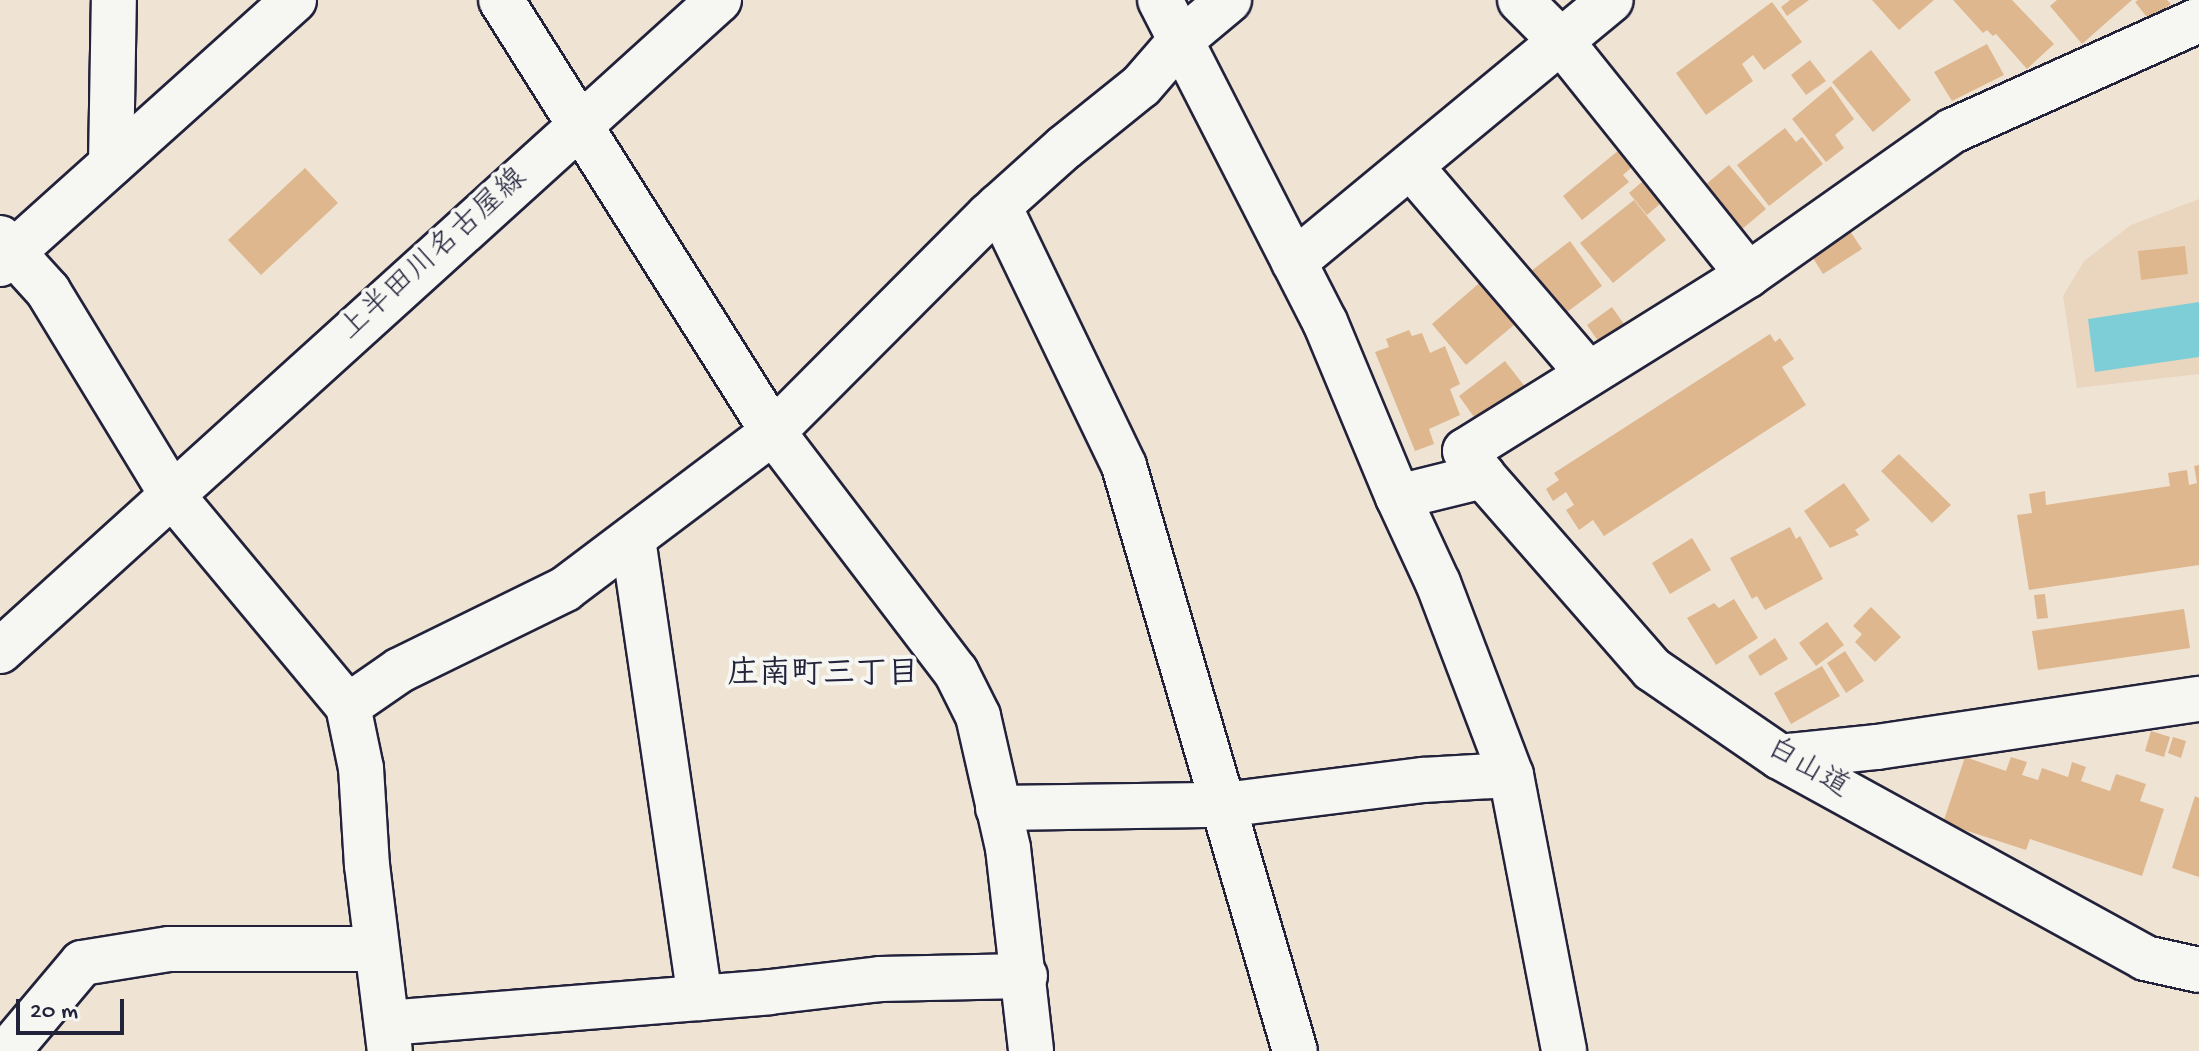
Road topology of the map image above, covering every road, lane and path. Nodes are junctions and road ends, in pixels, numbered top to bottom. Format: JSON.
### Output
{"nodes":[{"id":1,"x":114,"y":0,"type":"edge"},
{"id":2,"x":294,"y":0,"type":"edge"},
{"id":3,"x":501,"y":0,"type":"edge"},
{"id":4,"x":676,"y":0,"type":"edge"},
{"id":5,"x":719,"y":0,"type":"edge"},
{"id":6,"x":1160,"y":0,"type":"edge"},
{"id":7,"x":1229,"y":0,"type":"edge"},
{"id":8,"x":1520,"y":0,"type":"edge"},
{"id":9,"x":1611,"y":0,"type":"edge"},
{"id":10,"x":2199,"y":20,"type":"edge"},
{"id":11,"x":1560,"y":40,"type":"junction"},
{"id":12,"x":1180,"y":41,"type":"junction"},
{"id":13,"x":574,"y":112,"type":"junction"},
{"id":14,"x":111,"y":164,"type":"junction"},
{"id":15,"x":1412,"y":168,"type":"junction"},
{"id":16,"x":999,"y":206,"type":"junction"},
{"id":17,"x":4,"y":251,"type":"edge"},
{"id":18,"x":1294,"y":262,"type":"junction"},
{"id":19,"x":1748,"y":275,"type":"junction"},
{"id":20,"x":1588,"y":373,"type":"junction"},
{"id":21,"x":773,"y":432,"type":"junction"},
{"id":22,"x":1483,"y":476,"type":"junction"},
{"id":23,"x":165,"y":483,"type":"junction"},
{"id":24,"x":1398,"y":497,"type":"junction"},
{"id":25,"x":633,"y":539,"type":"junction"},
{"id":26,"x":0,"y":615,"type":"edge"},
{"id":27,"x":0,"y":651,"type":"edge"},
{"id":28,"x":2199,"y":699,"type":"edge"},
{"id":29,"x":348,"y":706,"type":"junction"},
{"id":30,"x":1780,"y":757,"type":"junction"},
{"id":31,"x":1511,"y":775,"type":"junction"},
{"id":32,"x":1224,"y":805,"type":"junction"},
{"id":33,"x":998,"y":808,"type":"junction"},
{"id":34,"x":377,"y":949,"type":"junction"},
{"id":35,"x":2199,"y":970,"type":"edge"},
{"id":36,"x":1025,"y":976,"type":"junction"},
{"id":37,"x":700,"y":998,"type":"junction"},
{"id":38,"x":389,"y":1037,"type":"edge"},
{"id":39,"x":8,"y":1051,"type":"edge"},
{"id":40,"x":1031,"y":1051,"type":"edge"},
{"id":41,"x":1295,"y":1051,"type":"edge"},
{"id":42,"x":1564,"y":1051,"type":"edge"}],
"edges":[{"from":1,"to":14,"type":"street"},
{"from":2,"to":14,"type":"street"},
{"from":3,"to":13,"type":"street"},
{"from":4,"to":13,"type":"street","name":"上半田川名古屋線"},
{"from":5,"to":13,"type":"street","name":"上半田川名古屋線"},
{"from":6,"to":12,"type":"street"},
{"from":7,"to":12,"type":"street"},
{"from":8,"to":11,"type":"street"},
{"from":9,"to":11,"type":"street"},
{"from":10,"to":19,"type":"street"},
{"from":11,"to":15,"type":"street"},
{"from":11,"to":19,"type":"street"},
{"from":12,"to":16,"type":"street"},
{"from":12,"to":18,"type":"street"},
{"from":13,"to":21,"type":"street"},
{"from":13,"to":23,"type":"street","name":"上半田川名古屋線"},
{"from":14,"to":17,"type":"street"},
{"from":15,"to":18,"type":"street"},
{"from":15,"to":20,"type":"street"},
{"from":16,"to":21,"type":"street"},
{"from":16,"to":32,"type":"street"},
{"from":17,"to":23,"type":"street"},
{"from":18,"to":24,"type":"street"},
{"from":19,"to":20,"type":"street"},
{"from":20,"to":22,"type":"street"},
{"from":21,"to":25,"type":"street"},
{"from":21,"to":33,"type":"street"},
{"from":22,"to":24,"type":"street"},
{"from":22,"to":30,"type":"street","name":"白山道"},
{"from":23,"to":26,"type":"street"},
{"from":23,"to":27,"type":"street"},
{"from":23,"to":29,"type":"street"},
{"from":24,"to":31,"type":"street"},
{"from":25,"to":29,"type":"street"},
{"from":25,"to":37,"type":"street"},
{"from":28,"to":30,"type":"street"},
{"from":29,"to":34,"type":"street"},
{"from":30,"to":35,"type":"street","name":"白山道"},
{"from":31,"to":32,"type":"street"},
{"from":31,"to":42,"type":"street"},
{"from":32,"to":33,"type":"street"},
{"from":32,"to":41,"type":"street"},
{"from":33,"to":36,"type":"street"},
{"from":34,"to":38,"type":"street"},
{"from":34,"to":39,"type":"street"},
{"from":36,"to":37,"type":"street"},
{"from":36,"to":40,"type":"street"},
{"from":37,"to":38,"type":"street"}]}
